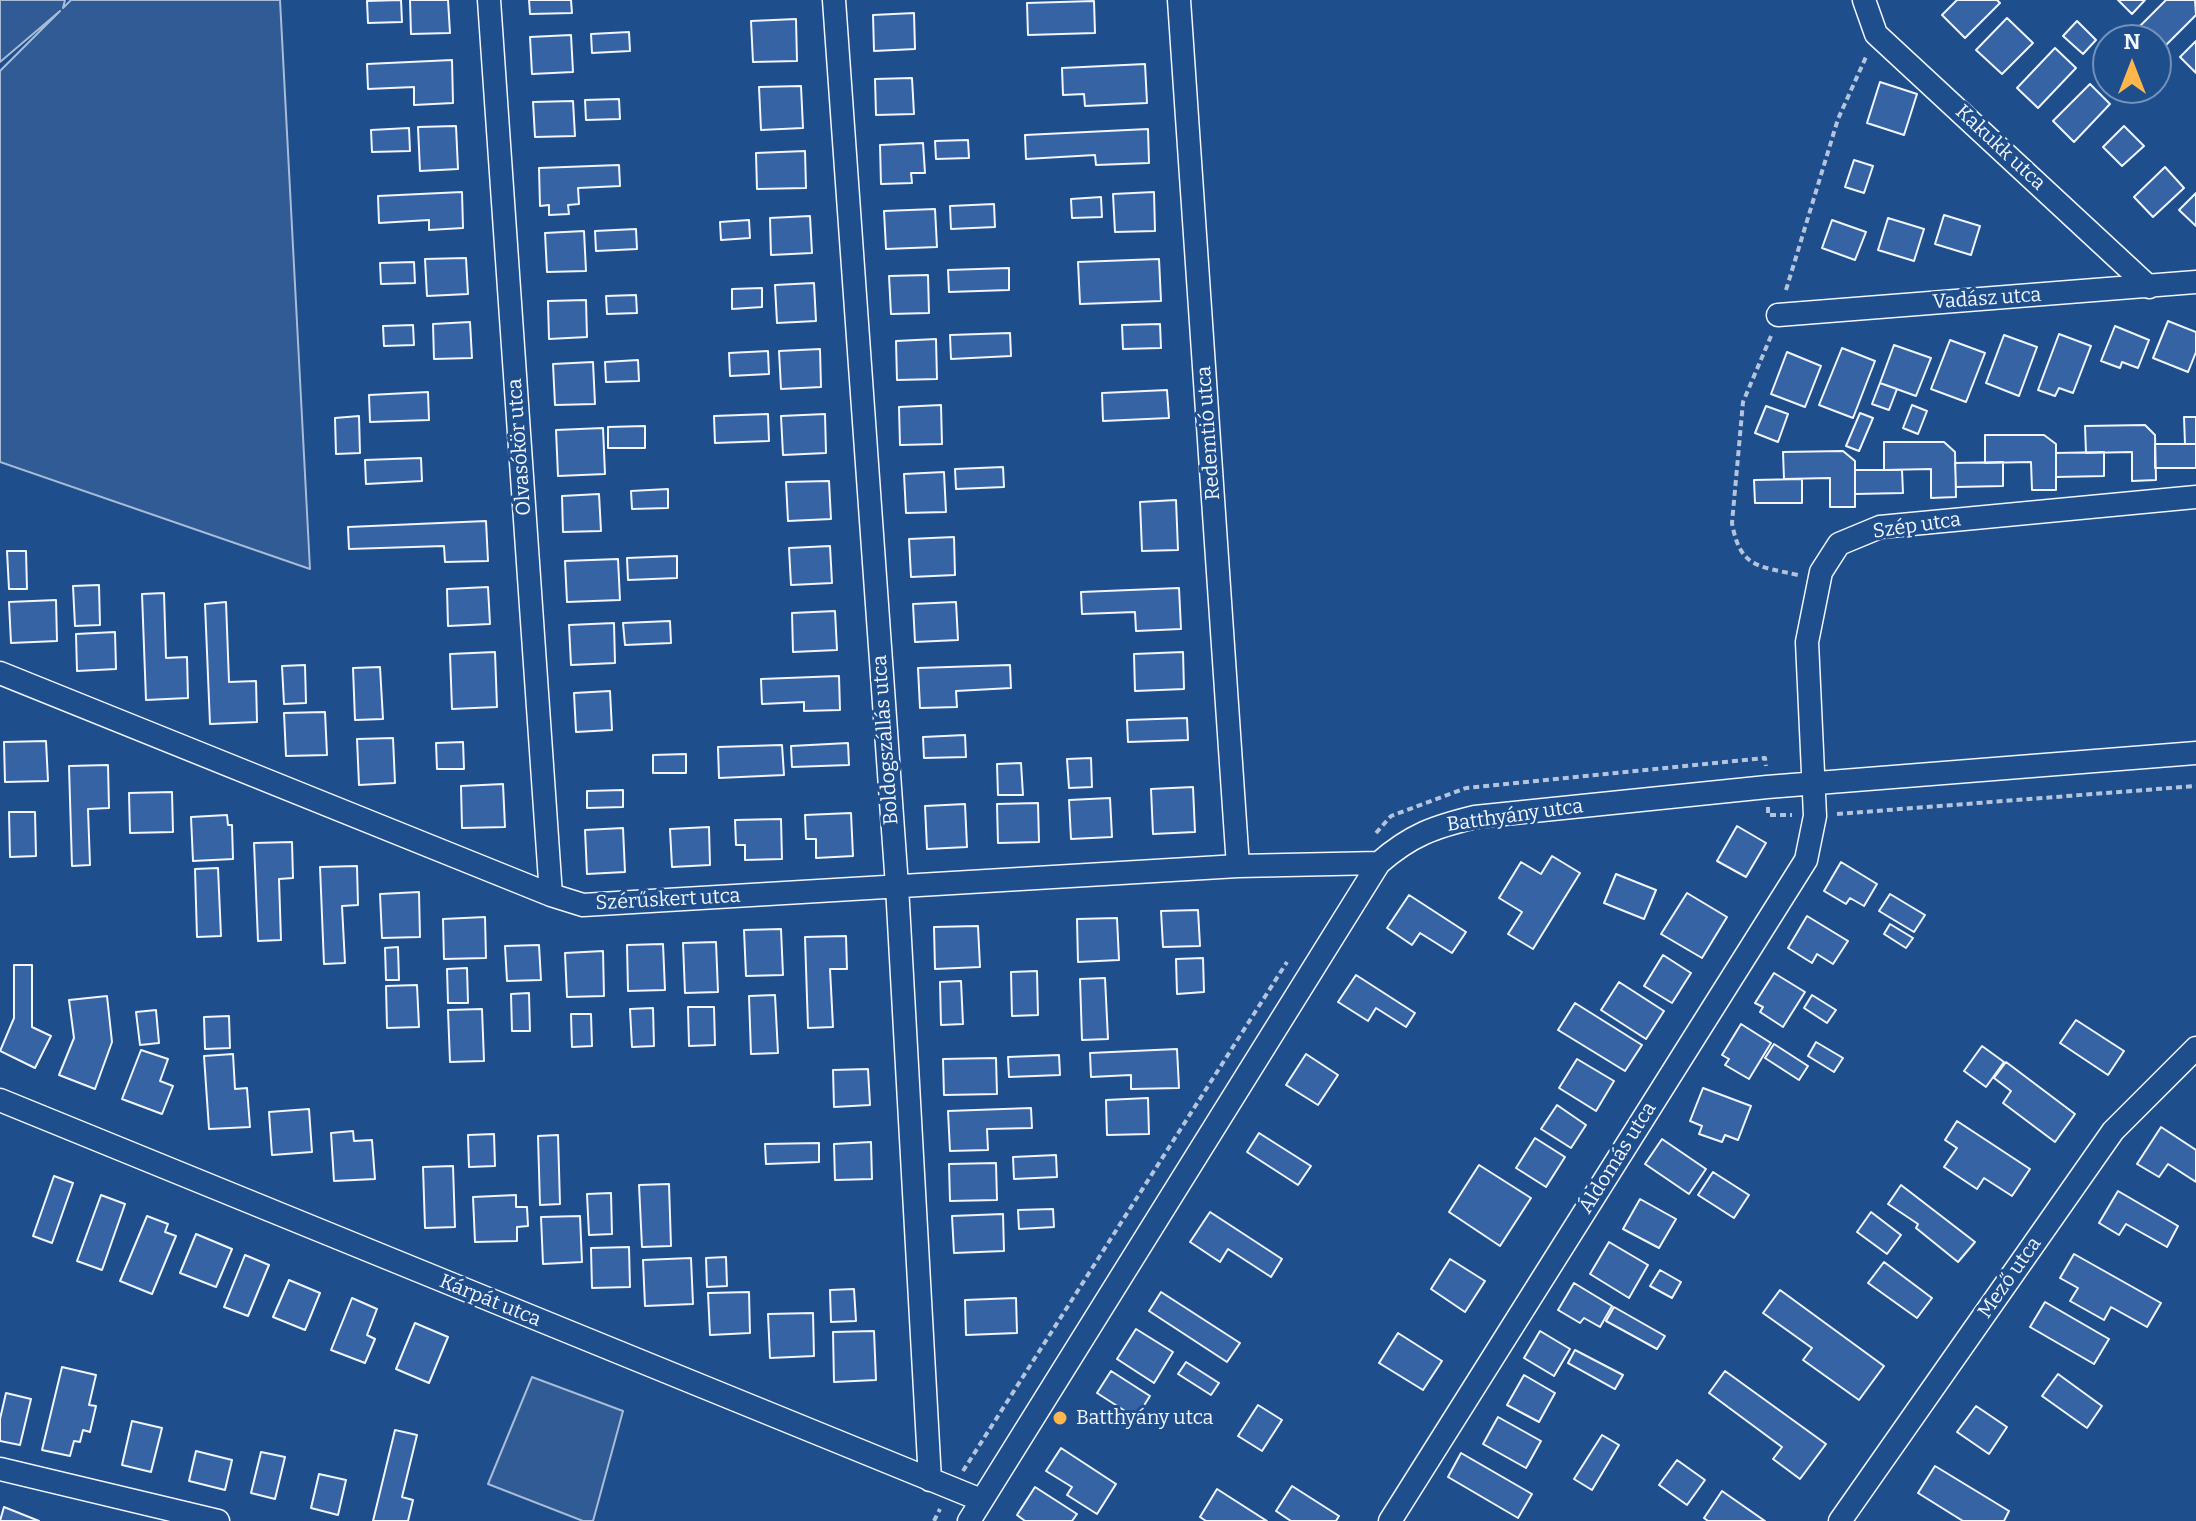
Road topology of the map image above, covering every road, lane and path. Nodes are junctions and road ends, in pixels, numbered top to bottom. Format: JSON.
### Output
{"nodes":[{"id":1,"x":489,"y":0,"type":"edge"},
{"id":2,"x":834,"y":0,"type":"edge"},
{"id":3,"x":1179,"y":0,"type":"edge"},
{"id":4,"x":1864,"y":0,"type":"edge"},
{"id":5,"x":2196,"y":282,"type":"edge"},
{"id":6,"x":2149,"y":287,"type":"junction"},
{"id":7,"x":1778,"y":315,"type":"dead end"},
{"id":8,"x":2196,"y":497,"type":"edge"},
{"id":9,"x":0,"y":673,"type":"edge"},
{"id":10,"x":2196,"y":753,"type":"edge"},
{"id":11,"x":1813,"y":785,"type":"junction"},
{"id":12,"x":2196,"y":786,"type":"edge"},
{"id":13,"x":1767,"y":787,"type":"junction"},
{"id":14,"x":1815,"y":816,"type":"junction"},
{"id":15,"x":1350,"y":863,"type":"junction"},
{"id":16,"x":1379,"y":863,"type":"junction"},
{"id":17,"x":1238,"y":866,"type":"junction"},
{"id":18,"x":897,"y":886,"type":"junction"},
{"id":19,"x":551,"y":895,"type":"junction"},
{"id":20,"x":1291,"y":956,"type":"dead end"},
{"id":21,"x":2196,"y":1048,"type":"edge"},
{"id":22,"x":0,"y":1100,"type":"edge"},
{"id":23,"x":0,"y":1469,"type":"edge"},
{"id":24,"x":941,"y":1484,"type":"junction"},
{"id":25,"x":981,"y":1500,"type":"junction"},
{"id":26,"x":218,"y":1521,"type":"edge"},
{"id":27,"x":969,"y":1521,"type":"edge"},
{"id":28,"x":1390,"y":1521,"type":"edge"},
{"id":29,"x":1840,"y":1521,"type":"edge"}],
"edges":[{"from":1,"to":19,"type":"street","name":"Olvasókör utca"},
{"from":2,"to":18,"type":"street","name":"Boldogszállás utca"},
{"from":3,"to":17,"type":"street","name":"Redemtió utca"},
{"from":4,"to":6,"type":"street","name":"Kakukk utca"},
{"from":5,"to":6,"type":"street","name":"Vadász utca"},
{"from":6,"to":7,"type":"street","name":"Vadász utca"},
{"from":8,"to":11,"type":"street","name":"Szép utca"},
{"from":9,"to":19,"type":"street","name":"Szérűskert utca"},
{"from":10,"to":11,"type":"street","name":"Batthyány utca"},
{"from":11,"to":13,"type":"street","name":"Batthyány utca"},
{"from":11,"to":14,"type":"street","name":"Áldomás utca"},
{"from":12,"to":14,"type":"path"},
{"from":13,"to":14,"type":"path"},
{"from":13,"to":15,"type":"path"},
{"from":13,"to":16,"type":"street","name":"Batthyány utca"},
{"from":14,"to":28,"type":"street","name":"Áldomás utca"},
{"from":15,"to":16,"type":"street","name":"Szérűskert utca"},
{"from":15,"to":17,"type":"street","name":"Szérűskert utca"},
{"from":16,"to":25,"type":"street","name":"Batthyány utca"},
{"from":17,"to":18,"type":"street","name":"Szérűskert utca"},
{"from":18,"to":19,"type":"street","name":"Szérűskert utca"},
{"from":18,"to":24,"type":"street","name":"Boldogszállás utca"},
{"from":20,"to":24,"type":"path"},
{"from":21,"to":29,"type":"street","name":"Mező utca"},
{"from":22,"to":24,"type":"street","name":"Kárpát utca"},
{"from":23,"to":26,"type":"street"},
{"from":24,"to":25,"type":"street","name":"Kárpát utca"},
{"from":25,"to":27,"type":"street","name":"Batthyány utca"}]}
